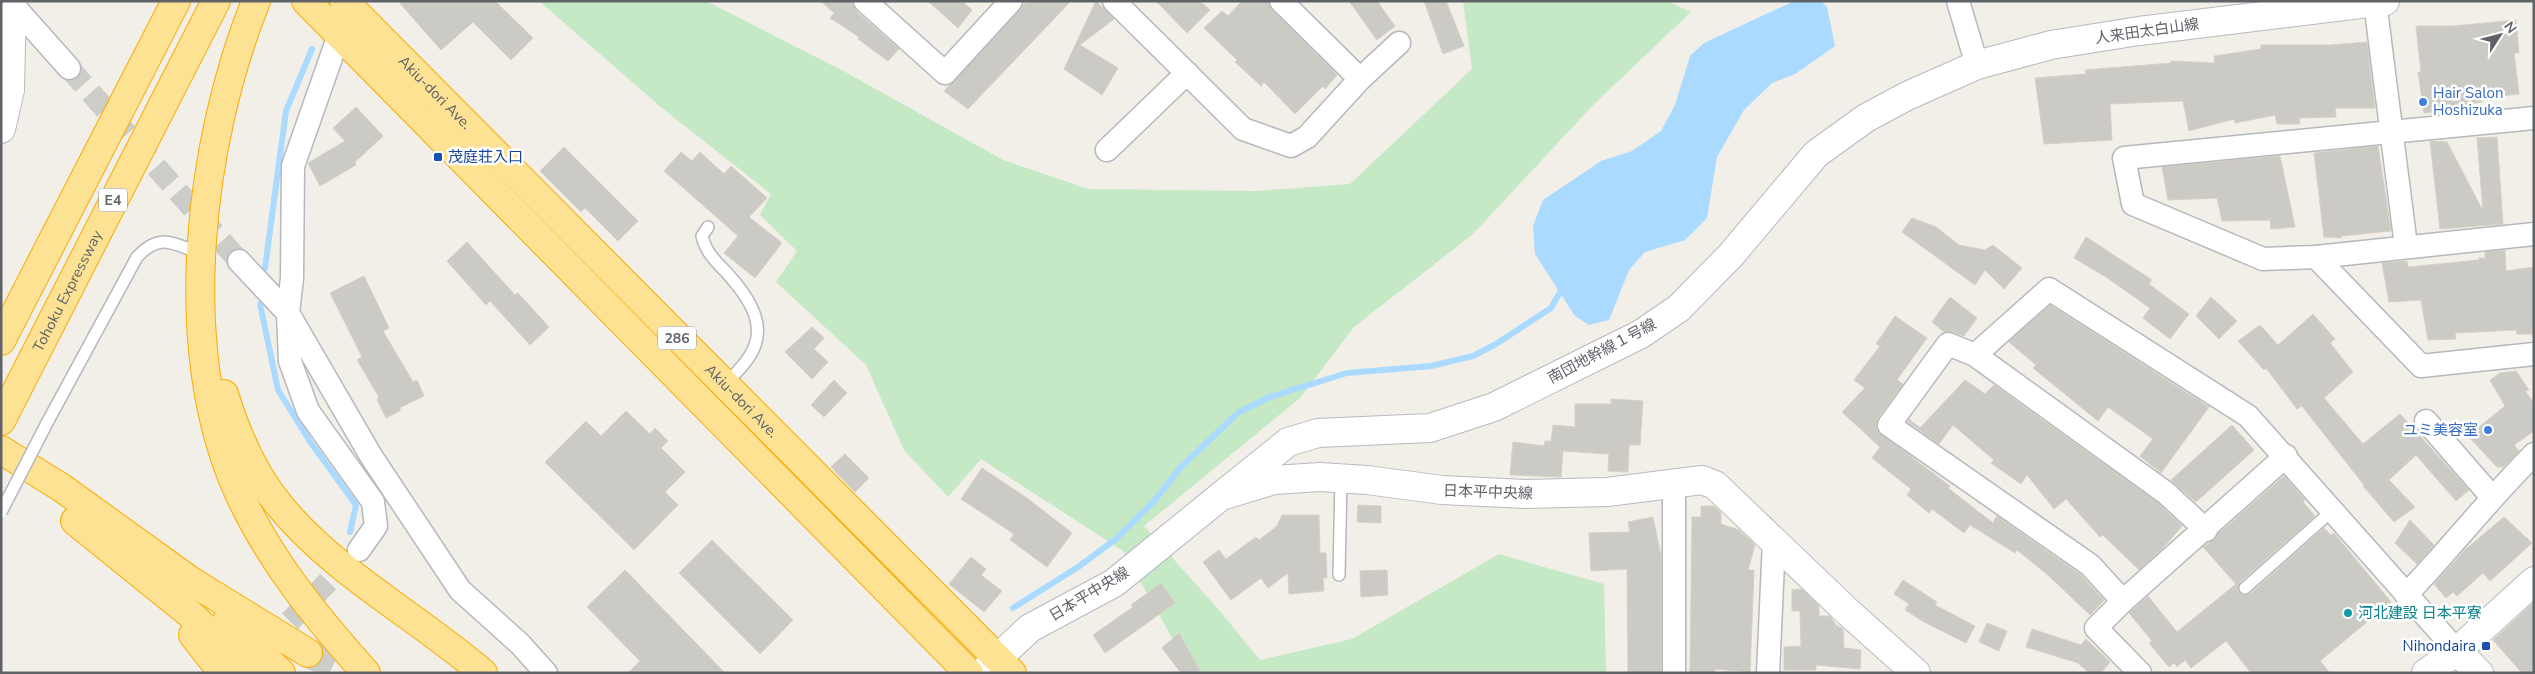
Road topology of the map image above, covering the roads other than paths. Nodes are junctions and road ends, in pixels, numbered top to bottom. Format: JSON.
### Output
{"nodes":[{"id":1,"x":176,"y":1,"type":"edge"},
{"id":2,"x":216,"y":1,"type":"edge"},
{"id":3,"x":306,"y":1,"type":"edge"},
{"id":4,"x":1011,"y":1,"type":"edge"},
{"id":5,"x":1114,"y":1,"type":"edge"},
{"id":6,"x":1281,"y":1,"type":"edge"},
{"id":7,"x":1958,"y":1,"type":"edge"},
{"id":8,"x":2380,"y":2,"type":"edge"},
{"id":9,"x":12,"y":3,"type":"edge"},
{"id":10,"x":348,"y":3,"type":"edge"},
{"id":11,"x":871,"y":3,"type":"edge"},
{"id":12,"x":254,"y":7,"type":"edge"},
{"id":13,"x":2255,"y":9,"type":"edge"},
{"id":14,"x":338,"y":34,"type":"junction"},
{"id":15,"x":1398,"y":43,"type":"dead end"},
{"id":16,"x":1977,"y":65,"type":"junction"},
{"id":17,"x":69,"y":68,"type":"tunnel mouth"},
{"id":18,"x":1187,"y":73,"type":"junction"},
{"id":19,"x":1360,"y":79,"type":"junction"},
{"id":20,"x":132,"y":86,"type":"junction"},
{"id":21,"x":2534,"y":118,"type":"edge"},
{"id":22,"x":1,"y":129,"type":"edge"},
{"id":23,"x":2392,"y":132,"type":"junction"},
{"id":24,"x":1107,"y":150,"type":"dead end"},
{"id":25,"x":708,"y":228,"type":"dead end"},
{"id":26,"x":2534,"y":234,"type":"edge"},
{"id":27,"x":2406,"y":246,"type":"junction"},
{"id":28,"x":201,"y":253,"type":"junction"},
{"id":29,"x":2316,"y":257,"type":"junction"},
{"id":30,"x":239,"y":261,"type":"tunnel mouth"},
{"id":31,"x":202,"y":298,"type":"junction"},
{"id":32,"x":1,"y":302,"type":"edge"},
{"id":33,"x":288,"y":313,"type":"junction"},
{"id":34,"x":1,"y":341,"type":"edge"},
{"id":35,"x":1975,"y":354,"type":"junction"},
{"id":36,"x":2534,"y":354,"type":"edge"},
{"id":37,"x":724,"y":386,"type":"junction"},
{"id":38,"x":7,"y":410,"type":"edge"},
{"id":39,"x":2426,"y":421,"type":"dead end"},
{"id":40,"x":1,"y":450,"type":"edge"},
{"id":41,"x":2534,"y":454,"type":"edge"},
{"id":42,"x":2286,"y":456,"type":"junction"},
{"id":43,"x":1,"y":471,"type":"edge"},
{"id":44,"x":1341,"y":479,"type":"junction"},
{"id":45,"x":1674,"y":482,"type":"junction"},
{"id":46,"x":1221,"y":496,"type":"junction"},
{"id":47,"x":2492,"y":497,"type":"junction"},
{"id":48,"x":48,"y":501,"type":"junction"},
{"id":49,"x":2333,"y":510,"type":"junction"},
{"id":50,"x":1,"y":512,"type":"edge"},
{"id":51,"x":106,"y":521,"type":"junction"},
{"id":52,"x":2206,"y":530,"type":"junction"},
{"id":53,"x":1774,"y":541,"type":"junction"},
{"id":54,"x":358,"y":550,"type":"tunnel mouth"},
{"id":55,"x":1339,"y":575,"type":"dead end"},
{"id":56,"x":2534,"y":581,"type":"edge"},
{"id":57,"x":2245,"y":588,"type":"dead end"},
{"id":58,"x":2406,"y":595,"type":"junction"},
{"id":59,"x":2123,"y":601,"type":"junction"},
{"id":60,"x":2457,"y":651,"type":"junction"},
{"id":61,"x":308,"y":653,"type":"tunnel mouth"},
{"id":62,"x":997,"y":668,"type":"edge"},
{"id":63,"x":223,"y":673,"type":"edge"},
{"id":64,"x":253,"y":673,"type":"edge"},
{"id":65,"x":281,"y":673,"type":"edge"},
{"id":66,"x":366,"y":673,"type":"edge"},
{"id":67,"x":483,"y":673,"type":"edge"},
{"id":68,"x":546,"y":673,"type":"edge"},
{"id":69,"x":969,"y":673,"type":"edge"},
{"id":70,"x":1674,"y":673,"type":"edge"},
{"id":71,"x":1768,"y":673,"type":"edge"},
{"id":72,"x":1916,"y":673,"type":"edge"},
{"id":73,"x":2140,"y":673,"type":"edge"},
{"id":74,"x":2426,"y":673,"type":"edge"},
{"id":75,"x":2479,"y":673,"type":"edge"}],
"edges":[{"from":1,"to":20,"type":"highway","number":"E4"},
{"from":2,"to":38,"type":"highway","name":"Tohoku Expressway","number":"E4"},
{"from":3,"to":14,"type":"highway","name":"Akiu-dori Ave.","number":"286"},
{"from":4,"to":11,"type":"street"},
{"from":5,"to":18,"type":"street"},
{"from":6,"to":19,"type":"street"},
{"from":7,"to":16,"type":"street"},
{"from":8,"to":13,"type":"street","name":"人来田太白山線"},
{"from":8,"to":23,"type":"street"},
{"from":9,"to":17,"type":"street"},
{"from":9,"to":22,"type":"street"},
{"from":10,"to":14,"type":"street"},
{"from":10,"to":37,"type":"highway","name":"Akiu-dori Ave.","number":"286"},
{"from":12,"to":28,"type":"highway"},
{"from":13,"to":16,"type":"street","name":"人来田太白山線"},
{"from":14,"to":33,"type":"street"},
{"from":14,"to":69,"type":"highway","name":"Akiu-dori Ave.","number":"286"},
{"from":15,"to":19,"type":"street"},
{"from":16,"to":46,"type":"street","name":"南団地幹線１号線"},
{"from":18,"to":19,"type":"street"},
{"from":18,"to":24,"type":"street"},
{"from":20,"to":32,"type":"highway"},
{"from":20,"to":34,"type":"highway","number":"E4"},
{"from":21,"to":23,"type":"street"},
{"from":23,"to":27,"type":"street"},
{"from":23,"to":29,"type":"street"},
{"from":25,"to":37,"type":"lane"},
{"from":26,"to":27,"type":"street"},
{"from":27,"to":29,"type":"street"},
{"from":28,"to":31,"type":"highway"},
{"from":28,"to":50,"type":"lane","bridge":true},
{"from":29,"to":36,"type":"street"},
{"from":30,"to":33,"type":"street"},
{"from":31,"to":66,"type":"highway"},
{"from":31,"to":67,"type":"highway"},
{"from":33,"to":54,"type":"street"},
{"from":33,"to":68,"type":"street"},
{"from":35,"to":42,"type":"street"},
{"from":35,"to":52,"type":"street"},
{"from":35,"to":59,"type":"street"},
{"from":37,"to":62,"type":"highway","name":"Akiu-dori Ave.","number":"286"},
{"from":39,"to":47,"type":"street"},
{"from":40,"to":51,"type":"highway"},
{"from":41,"to":47,"type":"street"},
{"from":42,"to":49,"type":"street"},
{"from":42,"to":52,"type":"street"},
{"from":43,"to":48,"type":"highway"},
{"from":44,"to":45,"type":"street","name":"日本平中央線"},
{"from":44,"to":46,"type":"street","name":"日本平中央線"},
{"from":44,"to":55,"type":"lane"},
{"from":45,"to":53,"type":"street","name":"日本平中央線"},
{"from":45,"to":70,"type":"street"},
{"from":46,"to":62,"type":"street","name":"日本平中央線"},
{"from":47,"to":58,"type":"street"},
{"from":48,"to":63,"type":"highway"},
{"from":48,"to":64,"type":"highway"},
{"from":49,"to":57,"type":"lane"},
{"from":49,"to":58,"type":"street"},
{"from":51,"to":61,"type":"highway"},
{"from":51,"to":65,"type":"highway"},
{"from":52,"to":59,"type":"street"},
{"from":53,"to":71,"type":"street"},
{"from":53,"to":72,"type":"street","name":"日本平中央線"},
{"from":56,"to":60,"type":"street"},
{"from":58,"to":60,"type":"street"},
{"from":59,"to":73,"type":"street"},
{"from":60,"to":74,"type":"street"},
{"from":60,"to":75,"type":"street"}]}
